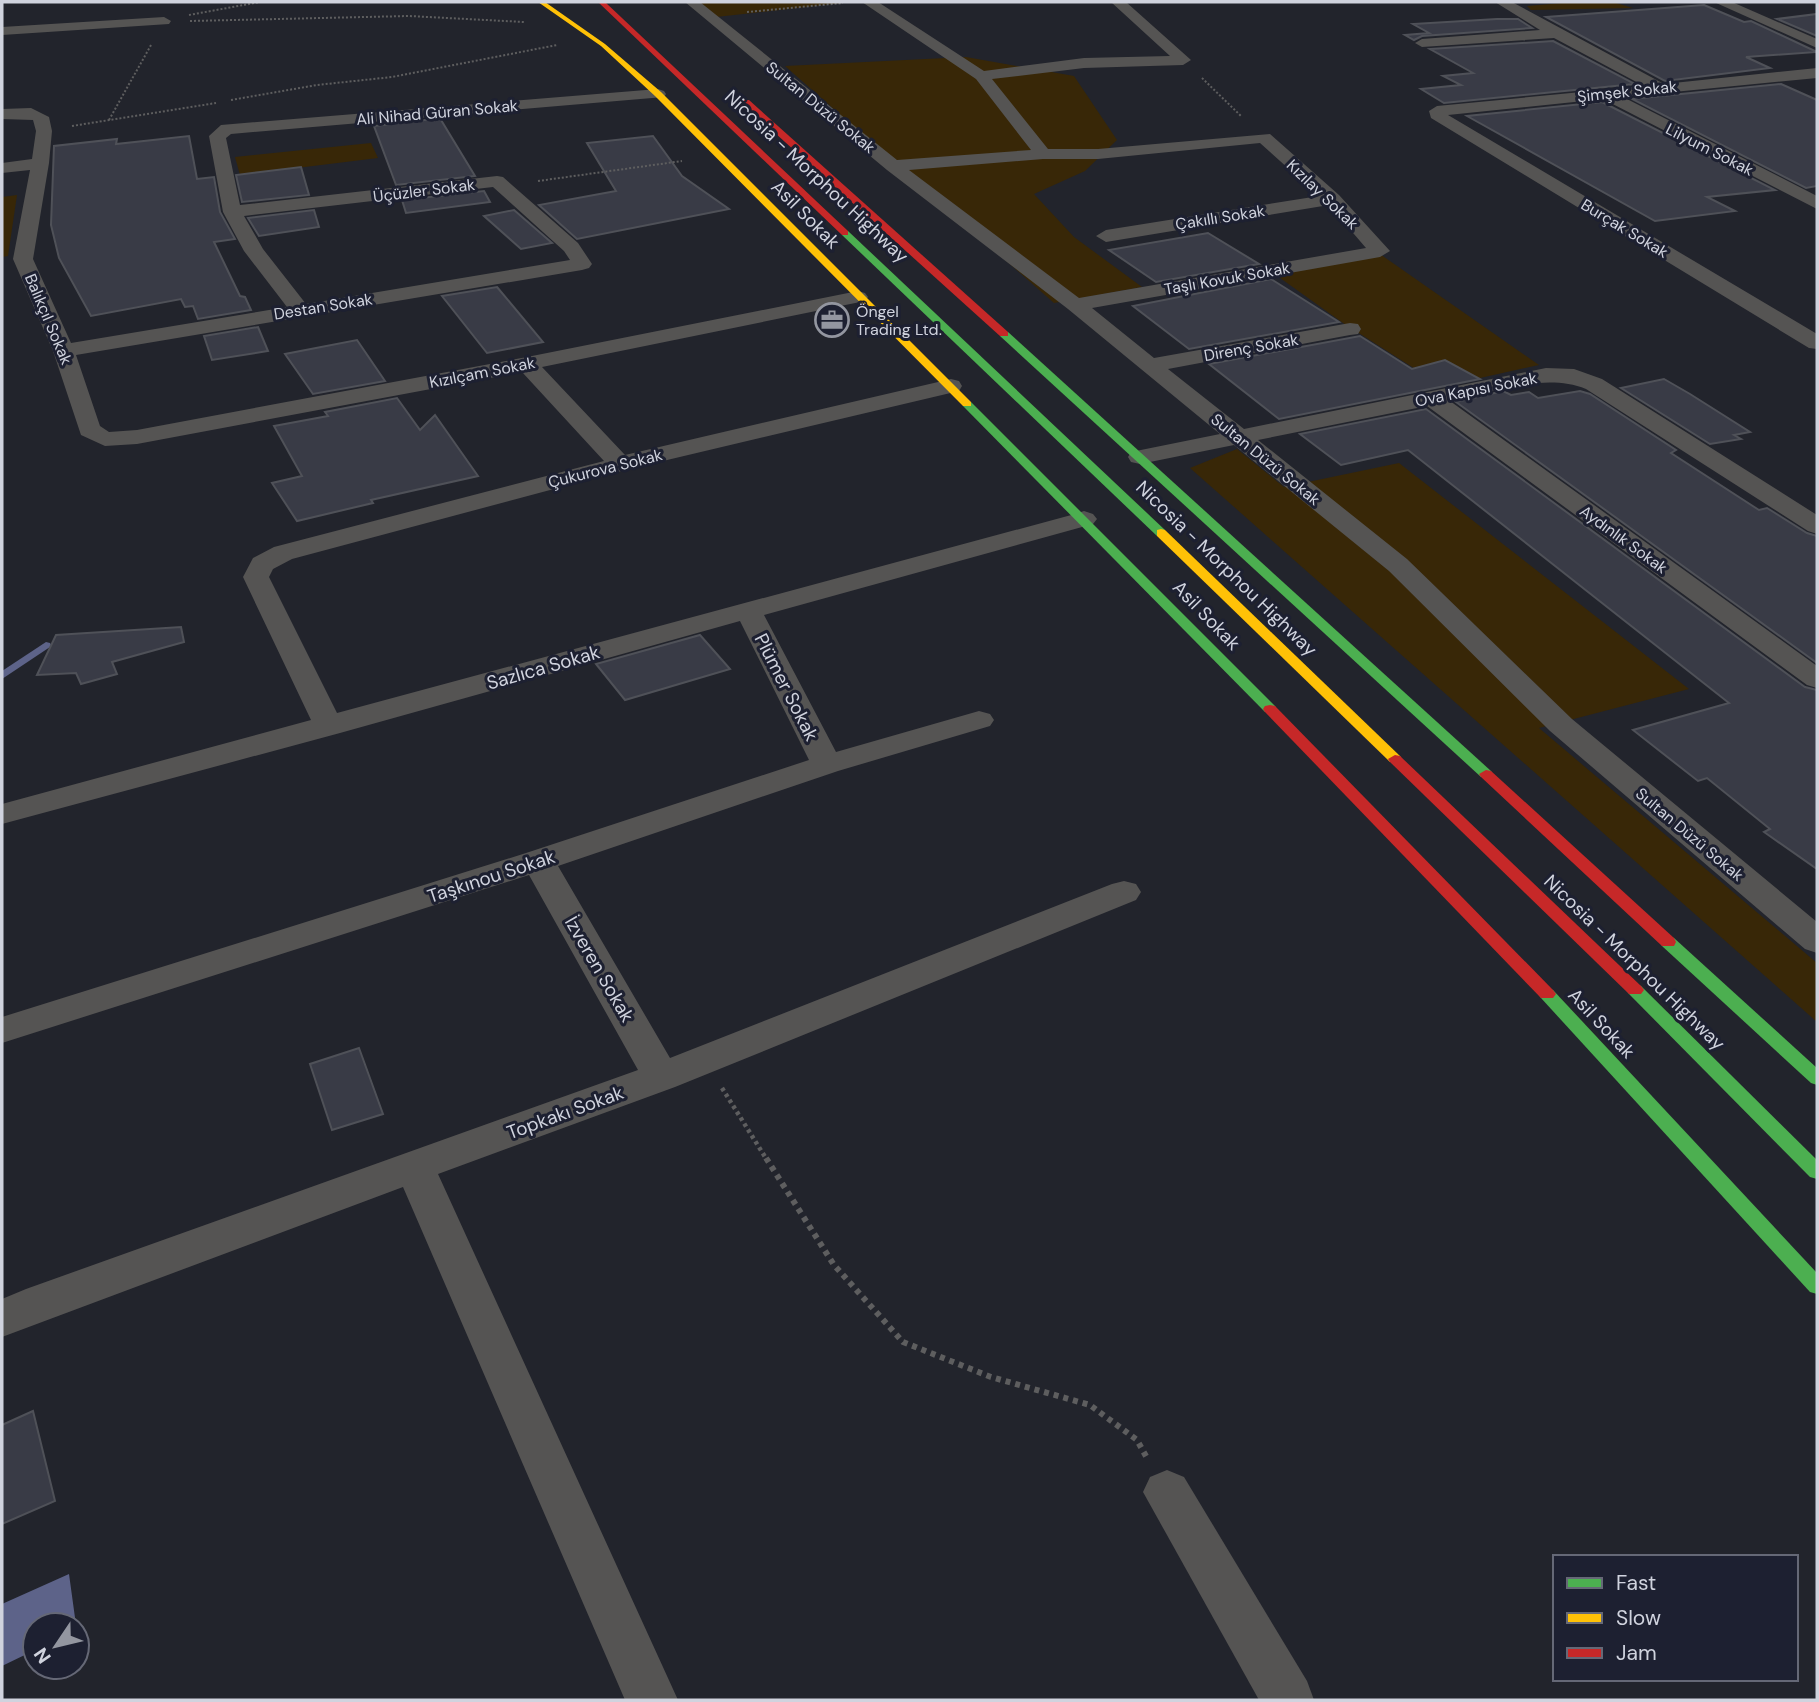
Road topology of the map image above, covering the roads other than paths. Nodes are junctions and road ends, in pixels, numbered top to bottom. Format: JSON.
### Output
{"nodes":[{"id":1,"x":541,"y":2,"type":"edge"},
{"id":2,"x":601,"y":2,"type":"edge"},
{"id":3,"x":869,"y":2,"type":"edge"},
{"id":4,"x":1118,"y":2,"type":"edge"},
{"id":5,"x":1502,"y":2,"type":"edge"},
{"id":6,"x":1721,"y":2,"type":"edge"},
{"id":7,"x":700,"y":9,"type":"edge"},
{"id":8,"x":164,"y":21,"type":"road end"},
{"id":9,"x":2,"y":31,"type":"edge"},
{"id":10,"x":1556,"y":33,"type":"junction"},
{"id":11,"x":1422,"y":43,"type":"dead end"},
{"id":12,"x":1817,"y":44,"type":"edge"},
{"id":13,"x":1817,"y":73,"type":"edge"},
{"id":14,"x":981,"y":76,"type":"junction"},
{"id":15,"x":1659,"y":87,"type":"junction"},
{"id":16,"x":729,"y":88,"type":"dead end"},
{"id":17,"x":658,"y":93,"type":"junction"},
{"id":18,"x":1603,"y":93,"type":"junction"},
{"id":19,"x":1437,"y":111,"type":"joint"},
{"id":20,"x":2,"y":114,"type":"edge"},
{"id":21,"x":1043,"y":154,"type":"junction"},
{"id":22,"x":40,"y":163,"type":"junction"},
{"id":23,"x":893,"y":166,"type":"junction"},
{"id":24,"x":2,"y":168,"type":"edge"},
{"id":25,"x":1333,"y":199,"type":"junction"},
{"id":26,"x":1817,"y":203,"type":"edge"},
{"id":27,"x":232,"y":212,"type":"junction"},
{"id":28,"x":1106,"y":236,"type":"dead end"},
{"id":29,"x":1380,"y":251,"type":"joint"},
{"id":30,"x":582,"y":264,"type":"joint"},
{"id":31,"x":858,"y":297,"type":"junction"},
{"id":32,"x":1075,"y":305,"type":"junction"},
{"id":33,"x":299,"y":309,"type":"junction"},
{"id":34,"x":1350,"y":329,"type":"dead end"},
{"id":35,"x":1817,"y":343,"type":"edge"},
{"id":36,"x":64,"y":351,"type":"junction"},
{"id":37,"x":527,"y":364,"type":"junction"},
{"id":38,"x":1151,"y":365,"type":"junction"},
{"id":39,"x":951,"y":386,"type":"junction"},
{"id":40,"x":1431,"y":398,"type":"junction"},
{"id":41,"x":1238,"y":437,"type":"junction"},
{"id":42,"x":105,"y":439,"type":"joint"},
{"id":43,"x":1140,"y":457,"type":"junction"},
{"id":44,"x":620,"y":464,"type":"junction"},
{"id":45,"x":1084,"y":519,"type":"junction"},
{"id":46,"x":1817,"y":526,"type":"edge"},
{"id":47,"x":748,"y":610,"type":"junction"},
{"id":48,"x":1817,"y":679,"type":"edge"},
{"id":49,"x":979,"y":720,"type":"dead end"},
{"id":50,"x":329,"y":727,"type":"junction"},
{"id":51,"x":827,"y":764,"type":"junction"},
{"id":52,"x":2,"y":814,"type":"edge"},
{"id":53,"x":538,"y":861,"type":"junction"},
{"id":54,"x":1125,"y":892,"type":"dead end"},
{"id":55,"x":1817,"y":941,"type":"edge"},
{"id":56,"x":2,"y":1030,"type":"edge"},
{"id":57,"x":661,"y":1077,"type":"junction"},
{"id":58,"x":1817,"y":1078,"type":"edge"},
{"id":59,"x":415,"y":1167,"type":"junction"},
{"id":60,"x":1817,"y":1172,"type":"edge"},
{"id":61,"x":1817,"y":1286,"type":"edge"},
{"id":62,"x":2,"y":1319,"type":"edge"},
{"id":63,"x":1167,"y":1492,"type":"road end"},
{"id":64,"x":652,"y":1700,"type":"edge"},
{"id":65,"x":1288,"y":1700,"type":"edge"}],
"edges":[{"from":1,"to":17,"type":"main road","name":"Asil Sokak"},
{"from":2,"to":60,"type":"main road","name":"Nicosia - Morphou Highway"},
{"from":3,"to":14,"type":"street"},
{"from":4,"to":14,"type":"street"},
{"from":5,"to":10,"type":"street"},
{"from":6,"to":12,"type":"street"},
{"from":7,"to":23,"type":"street","name":"Sultan Düzü Sokak"},
{"from":8,"to":9,"type":"street"},
{"from":10,"to":11,"type":"street"},
{"from":10,"to":15,"type":"street"},
{"from":13,"to":15,"type":"street","name":"Şimşek Sokak"},
{"from":14,"to":21,"type":"street"},
{"from":15,"to":18,"type":"street","name":"Şimşek Sokak"},
{"from":16,"to":43,"type":"main road","name":"Nicosia - Morphou Highway"},
{"from":17,"to":27,"type":"street","name":"Ali Nihad Güran Sokak"},
{"from":17,"to":31,"type":"main road","name":"Asil Sokak"},
{"from":18,"to":19,"type":"street","name":"Şimşek Sokak"},
{"from":18,"to":26,"type":"street","name":"Lilyum Sokak"},
{"from":19,"to":35,"type":"street","name":"Burçak Sokak"},
{"from":20,"to":22,"type":"street","name":"Balıkçıl Sokak"},
{"from":21,"to":23,"type":"street"},
{"from":21,"to":25,"type":"street","name":"Kızılay Sokak"},
{"from":22,"to":24,"type":"street"},
{"from":22,"to":36,"type":"street","name":"Balıkçıl Sokak"},
{"from":23,"to":32,"type":"street","name":"Sultan Düzü Sokak"},
{"from":25,"to":28,"type":"street","name":"Çakıllı Sokak"},
{"from":25,"to":29,"type":"street","name":"Kızılay Sokak"},
{"from":27,"to":30,"type":"street","name":"Üçüzler Sokak"},
{"from":27,"to":33,"type":"street"},
{"from":29,"to":32,"type":"street","name":"Taşlı Kovuk Sokak"},
{"from":30,"to":33,"type":"street","name":"Destan Sokak"},
{"from":31,"to":37,"type":"street","name":"Kızılçam Sokak"},
{"from":31,"to":39,"type":"main road","name":"Asil Sokak"},
{"from":32,"to":38,"type":"street","name":"Sultan Düzü Sokak"},
{"from":33,"to":36,"type":"street","name":"Destan Sokak"},
{"from":34,"to":38,"type":"street","name":"Direnç Sokak"},
{"from":36,"to":42,"type":"street","name":"Balıkçıl Sokak"},
{"from":37,"to":42,"type":"street","name":"Kızılçam Sokak"},
{"from":37,"to":44,"type":"street"},
{"from":38,"to":41,"type":"street","name":"Sultan Düzü Sokak"},
{"from":39,"to":44,"type":"street","name":"Çukurova Sokak"},
{"from":39,"to":45,"type":"main road","name":"Asil Sokak"},
{"from":40,"to":41,"type":"street","name":"Ova Kapısı Sokak"},
{"from":40,"to":46,"type":"street","name":"Ova Kapısı Sokak"},
{"from":40,"to":48,"type":"street","name":"Aydınlık Sokak"},
{"from":41,"to":43,"type":"street","name":"Ova Kapısı Sokak"},
{"from":41,"to":55,"type":"street","name":"Sultan Düzü Sokak"},
{"from":43,"to":58,"type":"main road","name":"Nicosia - Morphou Highway"},
{"from":44,"to":50,"type":"street","name":"Çukurova Sokak"},
{"from":45,"to":47,"type":"street","name":"Sazlıca Sokak"},
{"from":45,"to":61,"type":"main road","name":"Asil Sokak"},
{"from":47,"to":50,"type":"street","name":"Sazlıca Sokak"},
{"from":47,"to":51,"type":"street","name":"Plümer Sokak"},
{"from":49,"to":51,"type":"street","name":"Taşkınou Sokak"},
{"from":50,"to":52,"type":"street","name":"Sazlıca Sokak"},
{"from":51,"to":53,"type":"street","name":"Taşkınou Sokak"},
{"from":53,"to":56,"type":"street","name":"Taşkınou Sokak"},
{"from":53,"to":57,"type":"street","name":"İzveren Sokak"},
{"from":54,"to":57,"type":"street","name":"Topkakı Sokak"},
{"from":57,"to":59,"type":"street","name":"Topkakı Sokak"},
{"from":59,"to":62,"type":"street","name":"Topkakı Sokak"},
{"from":59,"to":64,"type":"street"},
{"from":63,"to":65,"type":"street"}]}
